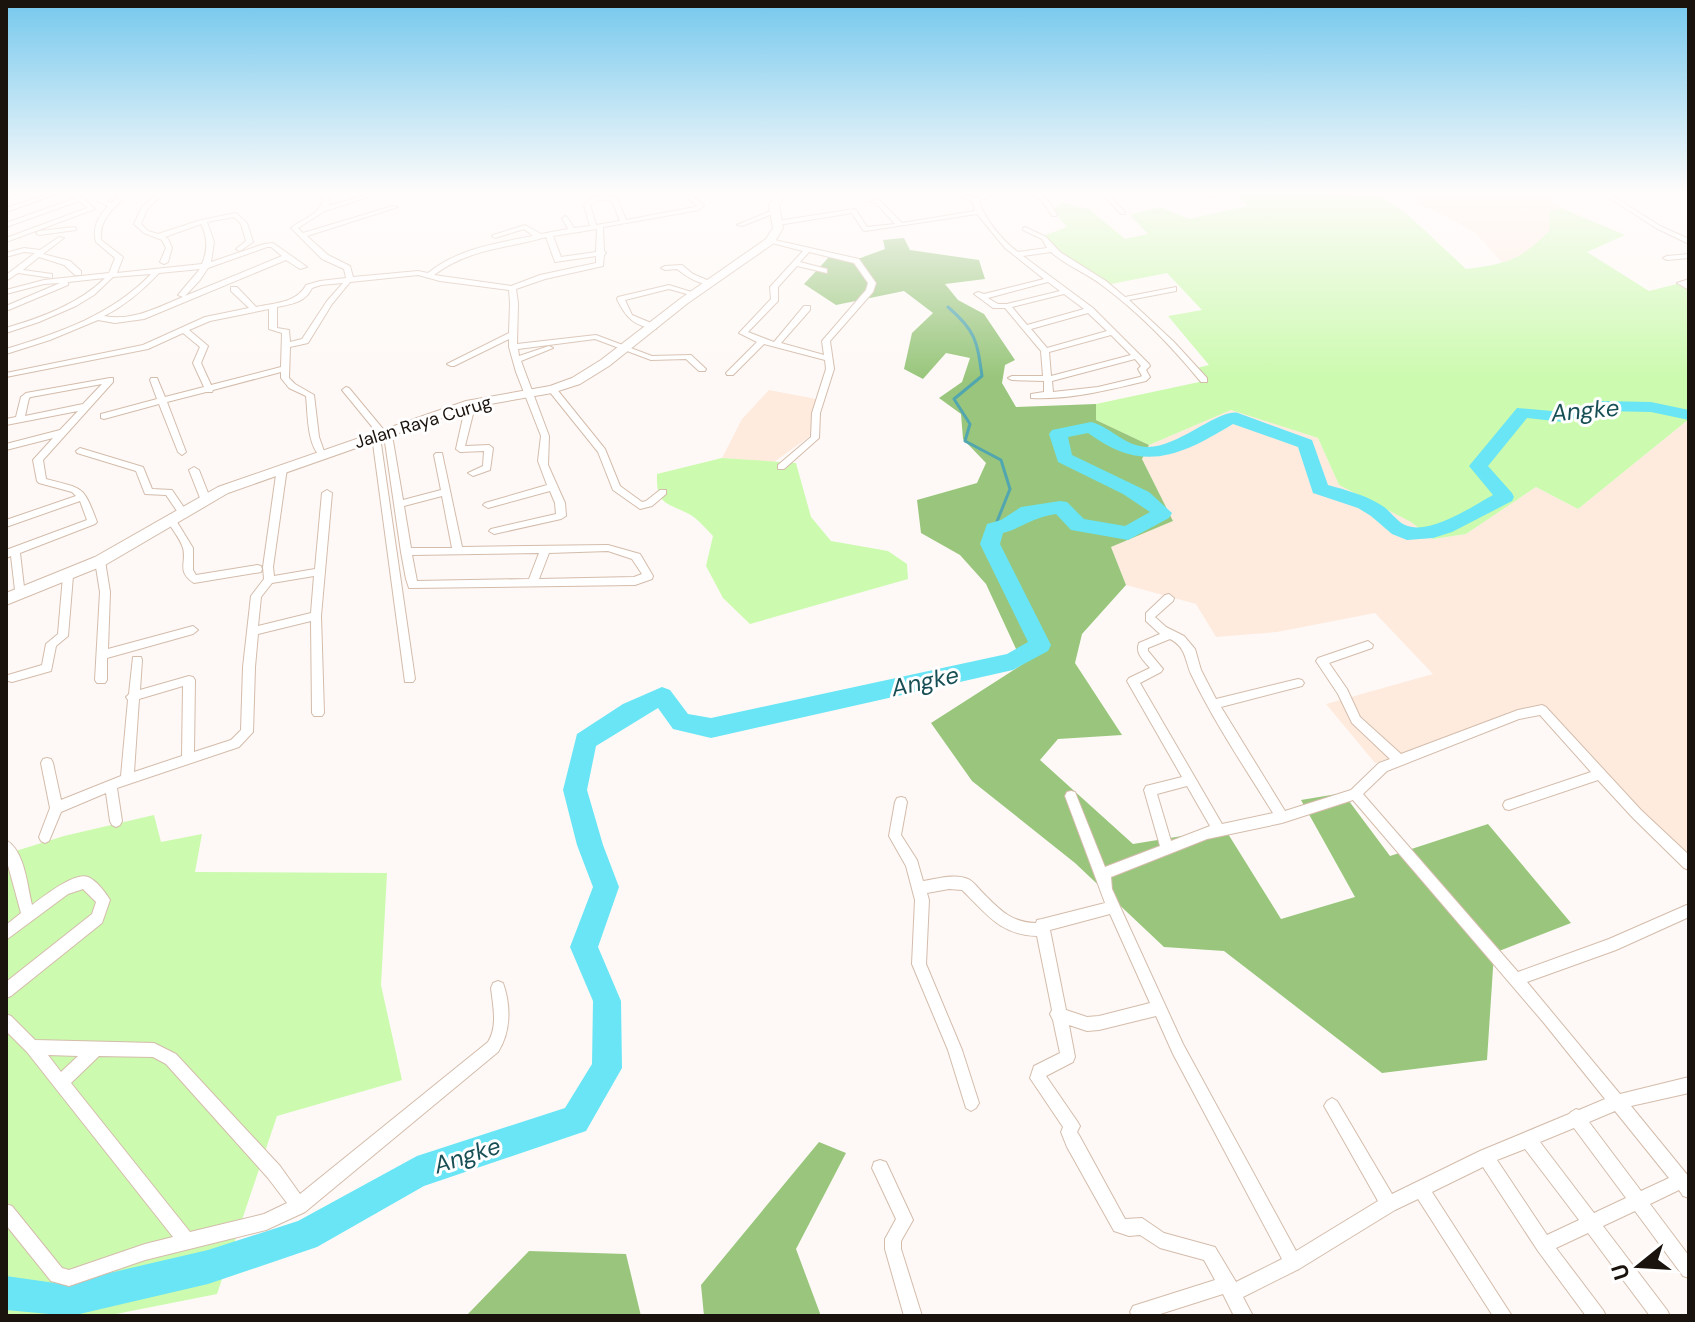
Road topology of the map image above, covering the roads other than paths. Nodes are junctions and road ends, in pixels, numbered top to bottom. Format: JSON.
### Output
{"nodes":[{"id":1,"x":602,"y":253,"type":"edge"},
{"id":2,"x":39,"y":254,"type":"edge"},
{"id":3,"x":42,"y":254,"type":"edge"},
{"id":4,"x":115,"y":254,"type":"edge"},
{"id":5,"x":168,"y":254,"type":"edge"},
{"id":6,"x":210,"y":254,"type":"edge"},
{"id":7,"x":228,"y":254,"type":"edge"},
{"id":8,"x":237,"y":254,"type":"edge"},
{"id":9,"x":283,"y":254,"type":"edge"},
{"id":10,"x":322,"y":254,"type":"edge"},
{"id":11,"x":476,"y":254,"type":"edge"},
{"id":12,"x":554,"y":254,"type":"edge"},
{"id":13,"x":598,"y":254,"type":"edge"},
{"id":14,"x":752,"y":254,"type":"edge"},
{"id":15,"x":804,"y":254,"type":"edge"},
{"id":16,"x":823,"y":254,"type":"edge"},
{"id":17,"x":1020,"y":254,"type":"edge"},
{"id":18,"x":1057,"y":254,"type":"edge"},
{"id":19,"x":1689,"y":256,"type":"edge"},
{"id":20,"x":287,"y":257,"type":"junction"},
{"id":21,"x":1667,"y":258,"type":"dead end"},
{"id":22,"x":208,"y":262,"type":"junction"},
{"id":23,"x":796,"y":263,"type":"junction"},
{"id":24,"x":166,"y":265,"type":"junction"},
{"id":25,"x":303,"y":267,"type":"dead end"},
{"id":26,"x":665,"y":268,"type":"dead end"},
{"id":27,"x":158,"y":270,"type":"junction"},
{"id":28,"x":18,"y":271,"type":"junction"},
{"id":29,"x":824,"y":271,"type":"dead end"},
{"id":30,"x":115,"y":272,"type":"junction"},
{"id":31,"x":78,"y":273,"type":"junction"},
{"id":32,"x":431,"y":274,"type":"junction"},
{"id":33,"x":6,"y":279,"type":"edge"},
{"id":34,"x":40,"y":280,"type":"junction"},
{"id":35,"x":69,"y":280,"type":"junction"},
{"id":36,"x":349,"y":280,"type":"junction"},
{"id":37,"x":1047,"y":280,"type":"junction"},
{"id":38,"x":1689,"y":281,"type":"edge"},
{"id":39,"x":710,"y":283,"type":"junction"},
{"id":40,"x":193,"y":285,"type":"junction"},
{"id":41,"x":212,"y":287,"type":"junction"},
{"id":42,"x":512,"y":288,"type":"junction"},
{"id":43,"x":1689,"y":288,"type":"edge"},
{"id":44,"x":234,"y":289,"type":"dead end"},
{"id":45,"x":1173,"y":289,"type":"dead end"},
{"id":46,"x":1067,"y":291,"type":"junction"},
{"id":47,"x":6,"y":292,"type":"edge"},
{"id":48,"x":694,"y":294,"type":"junction"},
{"id":49,"x":1124,"y":299,"type":"junction"},
{"id":50,"x":176,"y":301,"type":"junction"},
{"id":51,"x":273,"y":306,"type":"junction"},
{"id":52,"x":1007,"y":306,"type":"junction"},
{"id":53,"x":807,"y":308,"type":"dead end"},
{"id":54,"x":6,"y":309,"type":"edge"},
{"id":55,"x":254,"y":309,"type":"junction"},
{"id":56,"x":1090,"y":310,"type":"junction"},
{"id":57,"x":99,"y":318,"type":"junction"},
{"id":58,"x":653,"y":327,"type":"junction"},
{"id":59,"x":1026,"y":328,"type":"junction"},
{"id":60,"x":8,"y":330,"type":"edge"},
{"id":61,"x":185,"y":331,"type":"junction"},
{"id":62,"x":1113,"y":332,"type":"junction"},
{"id":63,"x":512,"y":335,"type":"junction"},
{"id":64,"x":147,"y":337,"type":"dead end"},
{"id":65,"x":762,"y":341,"type":"junction"},
{"id":66,"x":563,"y":342,"type":"junction"},
{"id":67,"x":154,"y":344,"type":"junction"},
{"id":68,"x":776,"y":344,"type":"junction"},
{"id":69,"x":285,"y":346,"type":"junction"},
{"id":70,"x":513,"y":347,"type":"junction"},
{"id":71,"x":624,"y":349,"type":"junction"},
{"id":72,"x":10,"y":351,"type":"edge"},
{"id":73,"x":1045,"y":351,"type":"junction"},
{"id":74,"x":1137,"y":356,"type":"junction"},
{"id":75,"x":828,"y":358,"type":"junction"},
{"id":76,"x":516,"y":360,"type":"junction"},
{"id":77,"x":451,"y":364,"type":"dead end"},
{"id":78,"x":285,"y":368,"type":"junction"},
{"id":79,"x":702,"y":369,"type":"dead end"},
{"id":80,"x":730,"y":373,"type":"dead end"},
{"id":81,"x":6,"y":375,"type":"edge"},
{"id":82,"x":1012,"y":378,"type":"dead end"},
{"id":83,"x":1048,"y":379,"type":"junction"},
{"id":84,"x":154,"y":380,"type":"dead end"},
{"id":85,"x":1204,"y":380,"type":"dead end"},
{"id":86,"x":552,"y":389,"type":"junction"},
{"id":87,"x":209,"y":390,"type":"junction"},
{"id":88,"x":346,"y":390,"type":"dead end"},
{"id":89,"x":526,"y":394,"type":"junction"},
{"id":90,"x":1034,"y":396,"type":"dead end"},
{"id":91,"x":1049,"y":396,"type":"junction"},
{"id":92,"x":162,"y":403,"type":"junction"},
{"id":93,"x":470,"y":404,"type":"junction"},
{"id":94,"x":88,"y":406,"type":"junction"},
{"id":95,"x":104,"y":416,"type":"dead end"},
{"id":96,"x":20,"y":419,"type":"junction"},
{"id":97,"x":6,"y":422,"type":"edge"},
{"id":98,"x":65,"y":432,"type":"junction"},
{"id":99,"x":380,"y":434,"type":"junction"},
{"id":100,"x":34,"y":441,"type":"junction"},
{"id":101,"x":6,"y":447,"type":"edge"},
{"id":102,"x":80,"y":451,"type":"dead end"},
{"id":103,"x":182,"y":452,"type":"dead end"},
{"id":104,"x":321,"y":454,"type":"junction"},
{"id":105,"x":439,"y":455,"type":"dead end"},
{"id":106,"x":38,"y":460,"type":"junction"},
{"id":107,"x":781,"y":467,"type":"dead end"},
{"id":108,"x":282,"y":468,"type":"junction"},
{"id":109,"x":194,"y":470,"type":"dead end"},
{"id":110,"x":473,"y":473,"type":"dead end"},
{"id":111,"x":552,"y":487,"type":"junction"},
{"id":112,"x":447,"y":492,"type":"junction"},
{"id":113,"x":663,"y":492,"type":"dead end"},
{"id":114,"x":327,"y":493,"type":"dead end"},
{"id":115,"x":83,"y":497,"type":"junction"},
{"id":116,"x":205,"y":498,"type":"junction"},
{"id":117,"x":399,"y":504,"type":"junction"},
{"id":118,"x":488,"y":505,"type":"dead end"},
{"id":119,"x":177,"y":515,"type":"junction"},
{"id":120,"x":6,"y":524,"type":"edge"},
{"id":121,"x":494,"y":531,"type":"dead end"},
{"id":122,"x":545,"y":550,"type":"junction"},
{"id":123,"x":458,"y":551,"type":"junction"},
{"id":124,"x":406,"y":552,"type":"junction"},
{"id":125,"x":10,"y":553,"type":"edge"},
{"id":126,"x":100,"y":561,"type":"junction"},
{"id":127,"x":257,"y":569,"type":"dead end"},
{"id":128,"x":318,"y":572,"type":"junction"},
{"id":129,"x":68,"y":576,"type":"junction"},
{"id":130,"x":269,"y":580,"type":"junction"},
{"id":131,"x":533,"y":581,"type":"junction"},
{"id":132,"x":19,"y":587,"type":"dead end"},
{"id":133,"x":1169,"y":598,"type":"dead end"},
{"id":134,"x":6,"y":599,"type":"edge"},
{"id":135,"x":316,"y":616,"type":"junction"},
{"id":136,"x":193,"y":630,"type":"dead end"},
{"id":137,"x":253,"y":631,"type":"junction"},
{"id":138,"x":1170,"y":634,"type":"junction"},
{"id":139,"x":1368,"y":645,"type":"dead end"},
{"id":140,"x":103,"y":655,"type":"junction"},
{"id":141,"x":137,"y":660,"type":"dead end"},
{"id":142,"x":12,"y":678,"type":"dead end"},
{"id":143,"x":409,"y":679,"type":"dead end"},
{"id":144,"x":101,"y":680,"type":"dead end"},
{"id":145,"x":1298,"y":683,"type":"dead end"},
{"id":146,"x":132,"y":697,"type":"junction"},
{"id":147,"x":1213,"y":704,"type":"junction"},
{"id":148,"x":318,"y":713,"type":"dead end"},
{"id":149,"x":188,"y":759,"type":"junction"},
{"id":150,"x":1399,"y":760,"type":"junction"},
{"id":151,"x":47,"y":763,"type":"dead end"},
{"id":152,"x":1601,"y":774,"type":"junction"},
{"id":153,"x":127,"y":779,"type":"junction"},
{"id":154,"x":1191,"y":780,"type":"junction"},
{"id":155,"x":111,"y":786,"type":"junction"},
{"id":156,"x":1355,"y":794,"type":"junction"},
{"id":157,"x":1071,"y":796,"type":"dead end"},
{"id":158,"x":901,"y":802,"type":"dead end"},
{"id":159,"x":1509,"y":805,"type":"dead end"},
{"id":160,"x":56,"y":808,"type":"junction"},
{"id":161,"x":1282,"y":817,"type":"junction"},
{"id":162,"x":116,"y":821,"type":"dead end"},
{"id":163,"x":1219,"y":830,"type":"junction"},
{"id":164,"x":45,"y":837,"type":"dead end"},
{"id":165,"x":6,"y":846,"type":"edge"},
{"id":166,"x":1167,"y":849,"type":"junction"},
{"id":167,"x":10,"y":861,"type":"edge"},
{"id":168,"x":1689,"y":864,"type":"edge"},
{"id":169,"x":1103,"y":879,"type":"junction"},
{"id":170,"x":919,"y":888,"type":"junction"},
{"id":171,"x":1113,"y":907,"type":"junction"},
{"id":172,"x":1689,"y":910,"type":"edge"},
{"id":173,"x":28,"y":916,"type":"junction"},
{"id":174,"x":1041,"y":930,"type":"junction"},
{"id":175,"x":6,"y":933,"type":"edge"},
{"id":176,"x":1515,"y":980,"type":"junction"},
{"id":177,"x":498,"y":988,"type":"dead end"},
{"id":178,"x":6,"y":991,"type":"edge"},
{"id":179,"x":1160,"y":1008,"type":"junction"},
{"id":180,"x":1057,"y":1014,"type":"junction"},
{"id":181,"x":6,"y":1021,"type":"edge"},
{"id":182,"x":32,"y":1047,"type":"junction"},
{"id":183,"x":97,"y":1048,"type":"junction"},
{"id":184,"x":60,"y":1083,"type":"junction"},
{"id":185,"x":1689,"y":1085,"type":"edge"},
{"id":186,"x":1617,"y":1102,"type":"junction"},
{"id":187,"x":971,"y":1103,"type":"dead end"},
{"id":188,"x":1332,"y":1106,"type":"dead end"},
{"id":189,"x":1576,"y":1117,"type":"junction"},
{"id":190,"x":1528,"y":1140,"type":"junction"},
{"id":191,"x":1486,"y":1157,"type":"junction"},
{"id":192,"x":880,"y":1168,"type":"dead end"},
{"id":193,"x":1685,"y":1185,"type":"edge"},
{"id":194,"x":1421,"y":1189,"type":"junction"},
{"id":195,"x":1636,"y":1200,"type":"junction"},
{"id":196,"x":1389,"y":1204,"type":"junction"},
{"id":197,"x":299,"y":1206,"type":"junction"},
{"id":198,"x":6,"y":1212,"type":"edge"},
{"id":199,"x":1591,"y":1222,"type":"junction"},
{"id":200,"x":186,"y":1240,"type":"junction"},
{"id":201,"x":1544,"y":1245,"type":"junction"},
{"id":202,"x":1293,"y":1263,"type":"junction"},
{"id":203,"x":1689,"y":1270,"type":"edge"},
{"id":204,"x":1230,"y":1288,"type":"junction"},
{"id":205,"x":1139,"y":1312,"type":"dead end"},
{"id":206,"x":913,"y":1316,"type":"edge"},
{"id":207,"x":1244,"y":1316,"type":"edge"},
{"id":208,"x":1503,"y":1316,"type":"edge"},
{"id":209,"x":1597,"y":1316,"type":"edge"},
{"id":210,"x":1661,"y":1316,"type":"edge"}],
"edges":[{"from":1,"to":42,"type":"street"},
{"from":2,"to":28,"type":"street"},
{"from":3,"to":31,"type":"street"},
{"from":4,"to":30,"type":"street"},
{"from":5,"to":24,"type":"street"},
{"from":6,"to":22,"type":"street"},
{"from":7,"to":22,"type":"street"},
{"from":8,"to":22,"type":"street"},
{"from":9,"to":20,"type":"street"},
{"from":10,"to":36,"type":"street"},
{"from":11,"to":32,"type":"street"},
{"from":12,"to":13,"type":"street"},
{"from":14,"to":39,"type":"main road","name":"Jalan Raya Curug"},
{"from":15,"to":23,"type":"street"},
{"from":16,"to":75,"type":"street"},
{"from":17,"to":37,"type":"street"},
{"from":18,"to":49,"type":"street"},
{"from":19,"to":21,"type":"street"},
{"from":20,"to":25,"type":"street"},
{"from":20,"to":41,"type":"street"},
{"from":22,"to":24,"type":"street"},
{"from":22,"to":40,"type":"street"},
{"from":23,"to":29,"type":"street"},
{"from":23,"to":65,"type":"street"},
{"from":24,"to":27,"type":"street"},
{"from":24,"to":30,"type":"street"},
{"from":24,"to":57,"type":"street"},
{"from":26,"to":39,"type":"street"},
{"from":27,"to":30,"type":"street"},
{"from":27,"to":57,"type":"street"},
{"from":28,"to":33,"type":"street"},
{"from":28,"to":34,"type":"street"},
{"from":30,"to":31,"type":"street"},
{"from":30,"to":35,"type":"street"},
{"from":30,"to":60,"type":"street"},
{"from":31,"to":34,"type":"street"},
{"from":32,"to":36,"type":"street"},
{"from":32,"to":42,"type":"street"},
{"from":34,"to":35,"type":"street"},
{"from":34,"to":47,"type":"street"},
{"from":35,"to":54,"type":"street"},
{"from":36,"to":51,"type":"street"},
{"from":36,"to":69,"type":"street"},
{"from":37,"to":46,"type":"street"},
{"from":37,"to":52,"type":"street"},
{"from":38,"to":43,"type":"street"},
{"from":39,"to":48,"type":"main road","name":"Jalan Raya Curug"},
{"from":40,"to":41,"type":"street"},
{"from":40,"to":50,"type":"street"},
{"from":41,"to":50,"type":"street"},
{"from":42,"to":63,"type":"street"},
{"from":44,"to":55,"type":"street"},
{"from":45,"to":49,"type":"street"},
{"from":46,"to":52,"type":"street"},
{"from":46,"to":56,"type":"street"},
{"from":48,"to":58,"type":"main road","name":"Jalan Raya Curug"},
{"from":48,"to":58,"type":"street"},
{"from":49,"to":85,"type":"street"},
{"from":50,"to":57,"type":"street"},
{"from":51,"to":55,"type":"street"},
{"from":51,"to":69,"type":"street"},
{"from":52,"to":59,"type":"street"},
{"from":53,"to":68,"type":"street"},
{"from":55,"to":61,"type":"street"},
{"from":56,"to":59,"type":"street"},
{"from":56,"to":62,"type":"street"},
{"from":57,"to":72,"type":"street"},
{"from":58,"to":71,"type":"main road","name":"Jalan Raya Curug"},
{"from":59,"to":73,"type":"street"},
{"from":60,"to":72,"type":"street"},
{"from":61,"to":67,"type":"street"},
{"from":61,"to":87,"type":"street"},
{"from":62,"to":73,"type":"street"},
{"from":62,"to":74,"type":"street"},
{"from":63,"to":70,"type":"street"},
{"from":63,"to":77,"type":"street"},
{"from":64,"to":67,"type":"street"},
{"from":65,"to":68,"type":"street"},
{"from":65,"to":80,"type":"street"},
{"from":66,"to":70,"type":"street"},
{"from":66,"to":71,"type":"street"},
{"from":66,"to":76,"type":"street"},
{"from":67,"to":81,"type":"street"},
{"from":68,"to":75,"type":"street"},
{"from":69,"to":78,"type":"street"},
{"from":70,"to":76,"type":"street"},
{"from":71,"to":79,"type":"street"},
{"from":71,"to":86,"type":"main road","name":"Jalan Raya Curug"},
{"from":73,"to":83,"type":"street"},
{"from":74,"to":83,"type":"street"},
{"from":74,"to":91,"type":"street"},
{"from":75,"to":107,"type":"street"},
{"from":76,"to":89,"type":"street"},
{"from":78,"to":87,"type":"street"},
{"from":78,"to":104,"type":"street"},
{"from":82,"to":83,"type":"street"},
{"from":83,"to":91,"type":"street"},
{"from":84,"to":92,"type":"street"},
{"from":86,"to":89,"type":"main road","name":"Jalan Raya Curug"},
{"from":86,"to":113,"type":"street"},
{"from":87,"to":92,"type":"street"},
{"from":88,"to":99,"type":"street"},
{"from":89,"to":93,"type":"main road","name":"Jalan Raya Curug"},
{"from":89,"to":111,"type":"street"},
{"from":90,"to":91,"type":"street"},
{"from":92,"to":95,"type":"street"},
{"from":92,"to":103,"type":"street"},
{"from":93,"to":99,"type":"main road","name":"Jalan Raya Curug"},
{"from":93,"to":110,"type":"street"},
{"from":94,"to":96,"type":"street"},
{"from":94,"to":96,"type":"street"},
{"from":94,"to":98,"type":"street"},
{"from":96,"to":97,"type":"street"},
{"from":98,"to":100,"type":"street"},
{"from":98,"to":106,"type":"street"},
{"from":99,"to":104,"type":"main road","name":"Jalan Raya Curug"},
{"from":99,"to":117,"type":"street"},
{"from":99,"to":143,"type":"street"},
{"from":100,"to":101,"type":"street"},
{"from":100,"to":106,"type":"street"},
{"from":102,"to":119,"type":"street"},
{"from":104,"to":108,"type":"main road","name":"Jalan Raya Curug"},
{"from":105,"to":112,"type":"street"},
{"from":106,"to":115,"type":"street"},
{"from":108,"to":116,"type":"main road","name":"Jalan Raya Curug"},
{"from":108,"to":130,"type":"street"},
{"from":109,"to":116,"type":"street"},
{"from":111,"to":118,"type":"street"},
{"from":111,"to":121,"type":"street"},
{"from":112,"to":117,"type":"street"},
{"from":112,"to":123,"type":"street"},
{"from":114,"to":128,"type":"street"},
{"from":115,"to":120,"type":"street"},
{"from":115,"to":125,"type":"street"},
{"from":116,"to":119,"type":"main road","name":"Jalan Raya Curug"},
{"from":117,"to":124,"type":"street"},
{"from":119,"to":126,"type":"main road","name":"Jalan Raya Curug"},
{"from":119,"to":127,"type":"street"},
{"from":122,"to":123,"type":"street"},
{"from":122,"to":131,"type":"street"},
{"from":122,"to":131,"type":"street"},
{"from":123,"to":124,"type":"street"},
{"from":124,"to":131,"type":"street"},
{"from":125,"to":132,"type":"street"},
{"from":126,"to":129,"type":"main road","name":"Jalan Raya Curug"},
{"from":126,"to":140,"type":"street"},
{"from":128,"to":130,"type":"street"},
{"from":128,"to":135,"type":"street"},
{"from":129,"to":134,"type":"main road","name":"Jalan Raya Curug"},
{"from":129,"to":142,"type":"street"},
{"from":130,"to":137,"type":"street"},
{"from":133,"to":138,"type":"street"},
{"from":135,"to":137,"type":"street"},
{"from":135,"to":148,"type":"street"},
{"from":136,"to":140,"type":"street"},
{"from":137,"to":149,"type":"street"},
{"from":138,"to":147,"type":"street"},
{"from":138,"to":154,"type":"street"},
{"from":139,"to":150,"type":"street"},
{"from":140,"to":144,"type":"street"},
{"from":141,"to":146,"type":"street"},
{"from":145,"to":147,"type":"street"},
{"from":146,"to":149,"type":"street"},
{"from":146,"to":153,"type":"street"},
{"from":147,"to":161,"type":"street"},
{"from":149,"to":153,"type":"street"},
{"from":150,"to":152,"type":"street"},
{"from":150,"to":156,"type":"street"},
{"from":151,"to":160,"type":"street"},
{"from":152,"to":159,"type":"street"},
{"from":152,"to":168,"type":"street"},
{"from":153,"to":155,"type":"street"},
{"from":154,"to":163,"type":"street"},
{"from":154,"to":166,"type":"street"},
{"from":155,"to":160,"type":"street"},
{"from":155,"to":162,"type":"street"},
{"from":156,"to":161,"type":"street"},
{"from":156,"to":176,"type":"street"},
{"from":157,"to":169,"type":"street"},
{"from":158,"to":170,"type":"street"},
{"from":160,"to":164,"type":"street"},
{"from":161,"to":163,"type":"street"},
{"from":163,"to":166,"type":"street"},
{"from":165,"to":167,"type":"street"},
{"from":166,"to":169,"type":"street"},
{"from":167,"to":173,"type":"street"},
{"from":169,"to":171,"type":"street"},
{"from":170,"to":174,"type":"street"},
{"from":170,"to":187,"type":"street"},
{"from":171,"to":174,"type":"street"},
{"from":171,"to":179,"type":"street"},
{"from":172,"to":176,"type":"street"},
{"from":173,"to":175,"type":"street"},
{"from":173,"to":178,"type":"street"},
{"from":174,"to":180,"type":"street"},
{"from":176,"to":186,"type":"street"},
{"from":177,"to":197,"type":"street"},
{"from":179,"to":180,"type":"street"},
{"from":179,"to":202,"type":"street"},
{"from":180,"to":204,"type":"street"},
{"from":181,"to":182,"type":"street"},
{"from":182,"to":183,"type":"street"},
{"from":182,"to":184,"type":"street"},
{"from":183,"to":184,"type":"street"},
{"from":183,"to":197,"type":"street"},
{"from":184,"to":200,"type":"street"},
{"from":185,"to":186,"type":"street"},
{"from":186,"to":189,"type":"street"},
{"from":186,"to":193,"type":"street"},
{"from":188,"to":196,"type":"street"},
{"from":189,"to":190,"type":"street"},
{"from":189,"to":195,"type":"street"},
{"from":190,"to":191,"type":"street"},
{"from":190,"to":199,"type":"street"},
{"from":191,"to":194,"type":"street"},
{"from":191,"to":201,"type":"street"},
{"from":192,"to":206,"type":"street"},
{"from":193,"to":195,"type":"street"},
{"from":194,"to":196,"type":"street"},
{"from":194,"to":208,"type":"street"},
{"from":195,"to":199,"type":"street"},
{"from":195,"to":203,"type":"street"},
{"from":196,"to":202,"type":"street"},
{"from":197,"to":200,"type":"street"},
{"from":198,"to":200,"type":"street"},
{"from":199,"to":201,"type":"street"},
{"from":199,"to":210,"type":"street"},
{"from":201,"to":209,"type":"street"},
{"from":202,"to":204,"type":"street"},
{"from":204,"to":205,"type":"street"},
{"from":204,"to":207,"type":"street"}]}
